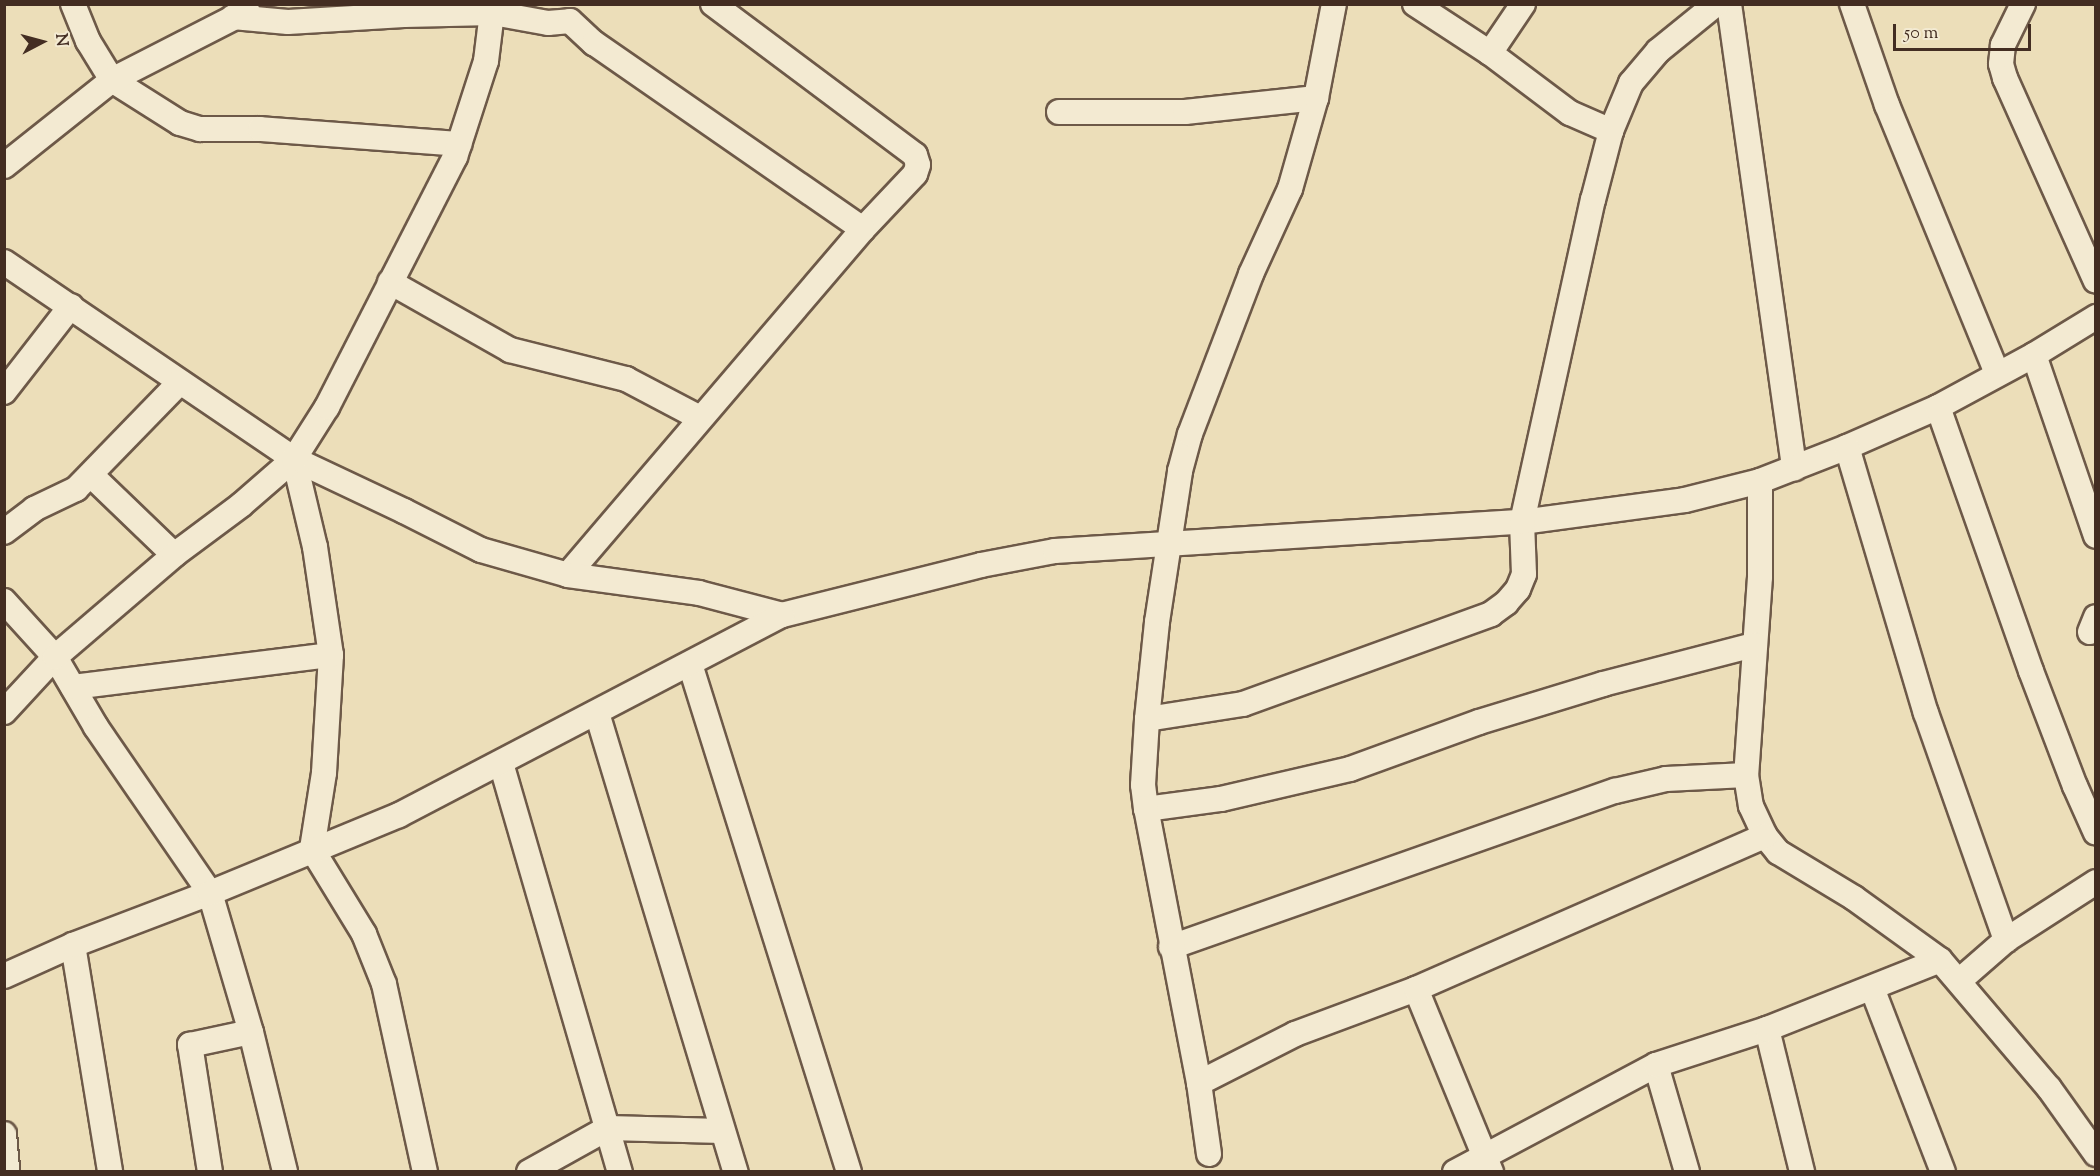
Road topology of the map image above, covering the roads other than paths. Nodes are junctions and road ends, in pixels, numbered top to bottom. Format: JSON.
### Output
{"nodes":[{"id":1,"x":73,"y":4,"type":"edge"},
{"id":2,"x":713,"y":4,"type":"edge"},
{"id":3,"x":1334,"y":4,"type":"edge"},
{"id":4,"x":1415,"y":4,"type":"edge"},
{"id":5,"x":1523,"y":4,"type":"edge"},
{"id":6,"x":1716,"y":4,"type":"edge"},
{"id":7,"x":1729,"y":4,"type":"edge"},
{"id":8,"x":1852,"y":4,"type":"edge"},
{"id":9,"x":2023,"y":4,"type":"edge"},
{"id":10,"x":248,"y":9,"type":"edge"},
{"id":11,"x":493,"y":9,"type":"edge"},
{"id":12,"x":577,"y":13,"type":"edge"},
{"id":13,"x":1490,"y":53,"type":"junction"},
{"id":14,"x":112,"y":80,"type":"junction"},
{"id":15,"x":1316,"y":98,"type":"junction"},
{"id":16,"x":1059,"y":112,"type":"dead end"},
{"id":17,"x":1611,"y":131,"type":"junction"},
{"id":18,"x":459,"y":144,"type":"junction"},
{"id":19,"x":4,"y":166,"type":"edge"},
{"id":20,"x":863,"y":229,"type":"junction"},
{"id":21,"x":4,"y":262,"type":"edge"},
{"id":22,"x":2096,"y":281,"type":"edge"},
{"id":23,"x":390,"y":282,"type":"junction"},
{"id":24,"x":72,"y":306,"type":"junction"},
{"id":25,"x":2096,"y":317,"type":"edge"},
{"id":26,"x":2034,"y":355,"type":"junction"},
{"id":27,"x":1997,"y":373,"type":"junction"},
{"id":28,"x":180,"y":382,"type":"junction"},
{"id":29,"x":4,"y":392,"type":"edge"},
{"id":30,"x":1938,"y":406,"type":"junction"},
{"id":31,"x":700,"y":417,"type":"junction"},
{"id":32,"x":1847,"y":447,"type":"junction"},
{"id":33,"x":294,"y":459,"type":"junction"},
{"id":34,"x":1794,"y":468,"type":"junction"},
{"id":35,"x":91,"y":475,"type":"junction"},
{"id":36,"x":1760,"y":481,"type":"junction"},
{"id":37,"x":1522,"y":522,"type":"junction"},
{"id":38,"x":4,"y":532,"type":"edge"},
{"id":39,"x":2096,"y":536,"type":"edge"},
{"id":40,"x":1168,"y":545,"type":"junction"},
{"id":41,"x":174,"y":555,"type":"junction"},
{"id":42,"x":568,"y":575,"type":"junction"},
{"id":43,"x":4,"y":601,"type":"edge"},
{"id":44,"x":782,"y":615,"type":"junction"},
{"id":45,"x":1754,"y":645,"type":"junction"},
{"id":46,"x":331,"y":655,"type":"junction"},
{"id":47,"x":55,"y":657,"type":"junction"},
{"id":48,"x":690,"y":664,"type":"junction"},
{"id":49,"x":73,"y":687,"type":"junction"},
{"id":50,"x":4,"y":712,"type":"edge"},
{"id":51,"x":597,"y":713,"type":"junction"},
{"id":52,"x":1146,"y":719,"type":"junction"},
{"id":53,"x":501,"y":764,"type":"junction"},
{"id":54,"x":1746,"y":775,"type":"junction"},
{"id":55,"x":1146,"y":809,"type":"junction"},
{"id":56,"x":2096,"y":833,"type":"edge"},
{"id":57,"x":1765,"y":836,"type":"junction"},
{"id":58,"x":312,"y":849,"type":"junction"},
{"id":59,"x":2096,"y":882,"type":"edge"},
{"id":60,"x":210,"y":893,"type":"junction"},
{"id":61,"x":2006,"y":940,"type":"junction"},
{"id":62,"x":73,"y":945,"type":"junction"},
{"id":63,"x":1171,"y":947,"type":"junction"},
{"id":64,"x":1940,"y":960,"type":"junction"},
{"id":65,"x":4,"y":976,"type":"edge"},
{"id":66,"x":1959,"y":981,"type":"junction"},
{"id":67,"x":1872,"y":988,"type":"junction"},
{"id":68,"x":1416,"y":989,"type":"junction"},
{"id":69,"x":1767,"y":1029,"type":"junction"},
{"id":70,"x":251,"y":1032,"type":"junction"},
{"id":71,"x":1656,"y":1065,"type":"junction"},
{"id":72,"x":1199,"y":1083,"type":"junction"},
{"id":73,"x":608,"y":1128,"type":"junction"},
{"id":74,"x":722,"y":1131,"type":"junction"},
{"id":75,"x":4,"y":1134,"type":"edge"},
{"id":76,"x":1209,"y":1154,"type":"dead end"},
{"id":77,"x":2096,"y":1154,"type":"edge"},
{"id":78,"x":1487,"y":1163,"type":"edge"},
{"id":79,"x":8,"y":1172,"type":"edge"},
{"id":80,"x":110,"y":1172,"type":"edge"},
{"id":81,"x":210,"y":1172,"type":"edge"},
{"id":82,"x":285,"y":1172,"type":"edge"},
{"id":83,"x":424,"y":1172,"type":"edge"},
{"id":84,"x":529,"y":1172,"type":"edge"},
{"id":85,"x":620,"y":1172,"type":"edge"},
{"id":86,"x":736,"y":1172,"type":"edge"},
{"id":87,"x":849,"y":1172,"type":"edge"},
{"id":88,"x":1455,"y":1172,"type":"edge"},
{"id":89,"x":1687,"y":1172,"type":"edge"},
{"id":90,"x":1802,"y":1172,"type":"edge"},
{"id":91,"x":1943,"y":1172,"type":"edge"}],
"edges":[{"from":1,"to":14,"type":"street"},
{"from":2,"to":20,"type":"street"},
{"from":3,"to":15,"type":"street"},
{"from":4,"to":13,"type":"street"},
{"from":5,"to":13,"type":"street"},
{"from":6,"to":17,"type":"street"},
{"from":7,"to":34,"type":"street"},
{"from":8,"to":27,"type":"street"},
{"from":9,"to":22,"type":"street"},
{"from":10,"to":11,"type":"street"},
{"from":10,"to":14,"type":"street"},
{"from":11,"to":12,"type":"street"},
{"from":11,"to":18,"type":"street"},
{"from":12,"to":20,"type":"street"},
{"from":13,"to":17,"type":"street"},
{"from":14,"to":18,"type":"street"},
{"from":14,"to":19,"type":"street"},
{"from":15,"to":16,"type":"street"},
{"from":15,"to":40,"type":"street"},
{"from":17,"to":37,"type":"street"},
{"from":18,"to":23,"type":"street"},
{"from":20,"to":31,"type":"street"},
{"from":21,"to":24,"type":"street"},
{"from":23,"to":31,"type":"street"},
{"from":23,"to":33,"type":"street"},
{"from":24,"to":28,"type":"street"},
{"from":24,"to":29,"type":"street"},
{"from":25,"to":26,"type":"street"},
{"from":26,"to":27,"type":"street"},
{"from":26,"to":39,"type":"street"},
{"from":27,"to":30,"type":"street"},
{"from":28,"to":33,"type":"street"},
{"from":28,"to":35,"type":"street"},
{"from":30,"to":32,"type":"street"},
{"from":30,"to":56,"type":"street"},
{"from":31,"to":42,"type":"street"},
{"from":32,"to":34,"type":"street"},
{"from":32,"to":61,"type":"street"},
{"from":33,"to":41,"type":"street"},
{"from":33,"to":42,"type":"street"},
{"from":33,"to":46,"type":"street"},
{"from":34,"to":36,"type":"street"},
{"from":35,"to":38,"type":"street"},
{"from":35,"to":41,"type":"street"},
{"from":36,"to":37,"type":"street"},
{"from":36,"to":45,"type":"street"},
{"from":37,"to":40,"type":"street"},
{"from":37,"to":52,"type":"street"},
{"from":40,"to":44,"type":"street"},
{"from":40,"to":52,"type":"street"},
{"from":41,"to":47,"type":"street"},
{"from":42,"to":44,"type":"street"},
{"from":43,"to":47,"type":"street"},
{"from":44,"to":48,"type":"street"},
{"from":45,"to":54,"type":"street"},
{"from":45,"to":55,"type":"street"},
{"from":46,"to":49,"type":"street"},
{"from":46,"to":58,"type":"street"},
{"from":47,"to":49,"type":"street"},
{"from":47,"to":50,"type":"street"},
{"from":48,"to":51,"type":"street"},
{"from":48,"to":87,"type":"street"},
{"from":49,"to":60,"type":"street"},
{"from":51,"to":53,"type":"street"},
{"from":51,"to":74,"type":"street"},
{"from":52,"to":55,"type":"street"},
{"from":53,"to":58,"type":"street"},
{"from":53,"to":73,"type":"street"},
{"from":54,"to":57,"type":"street"},
{"from":54,"to":63,"type":"street"},
{"from":55,"to":63,"type":"street"},
{"from":57,"to":64,"type":"street"},
{"from":57,"to":68,"type":"street"},
{"from":58,"to":60,"type":"street"},
{"from":58,"to":83,"type":"street"},
{"from":59,"to":61,"type":"street"},
{"from":60,"to":62,"type":"street"},
{"from":60,"to":70,"type":"street"},
{"from":61,"to":66,"type":"street"},
{"from":62,"to":65,"type":"street"},
{"from":62,"to":80,"type":"street"},
{"from":63,"to":72,"type":"street"},
{"from":64,"to":66,"type":"street"},
{"from":64,"to":67,"type":"street"},
{"from":66,"to":77,"type":"street"},
{"from":67,"to":69,"type":"street"},
{"from":67,"to":91,"type":"street"},
{"from":68,"to":72,"type":"street"},
{"from":68,"to":78,"type":"street"},
{"from":69,"to":71,"type":"street"},
{"from":69,"to":90,"type":"street"},
{"from":70,"to":81,"type":"street"},
{"from":70,"to":82,"type":"street"},
{"from":71,"to":78,"type":"street"},
{"from":71,"to":89,"type":"street"},
{"from":72,"to":76,"type":"street"},
{"from":73,"to":74,"type":"street"},
{"from":73,"to":84,"type":"street"},
{"from":73,"to":85,"type":"street"},
{"from":74,"to":86,"type":"street"},
{"from":75,"to":79,"type":"street"},
{"from":78,"to":88,"type":"street"}]}
